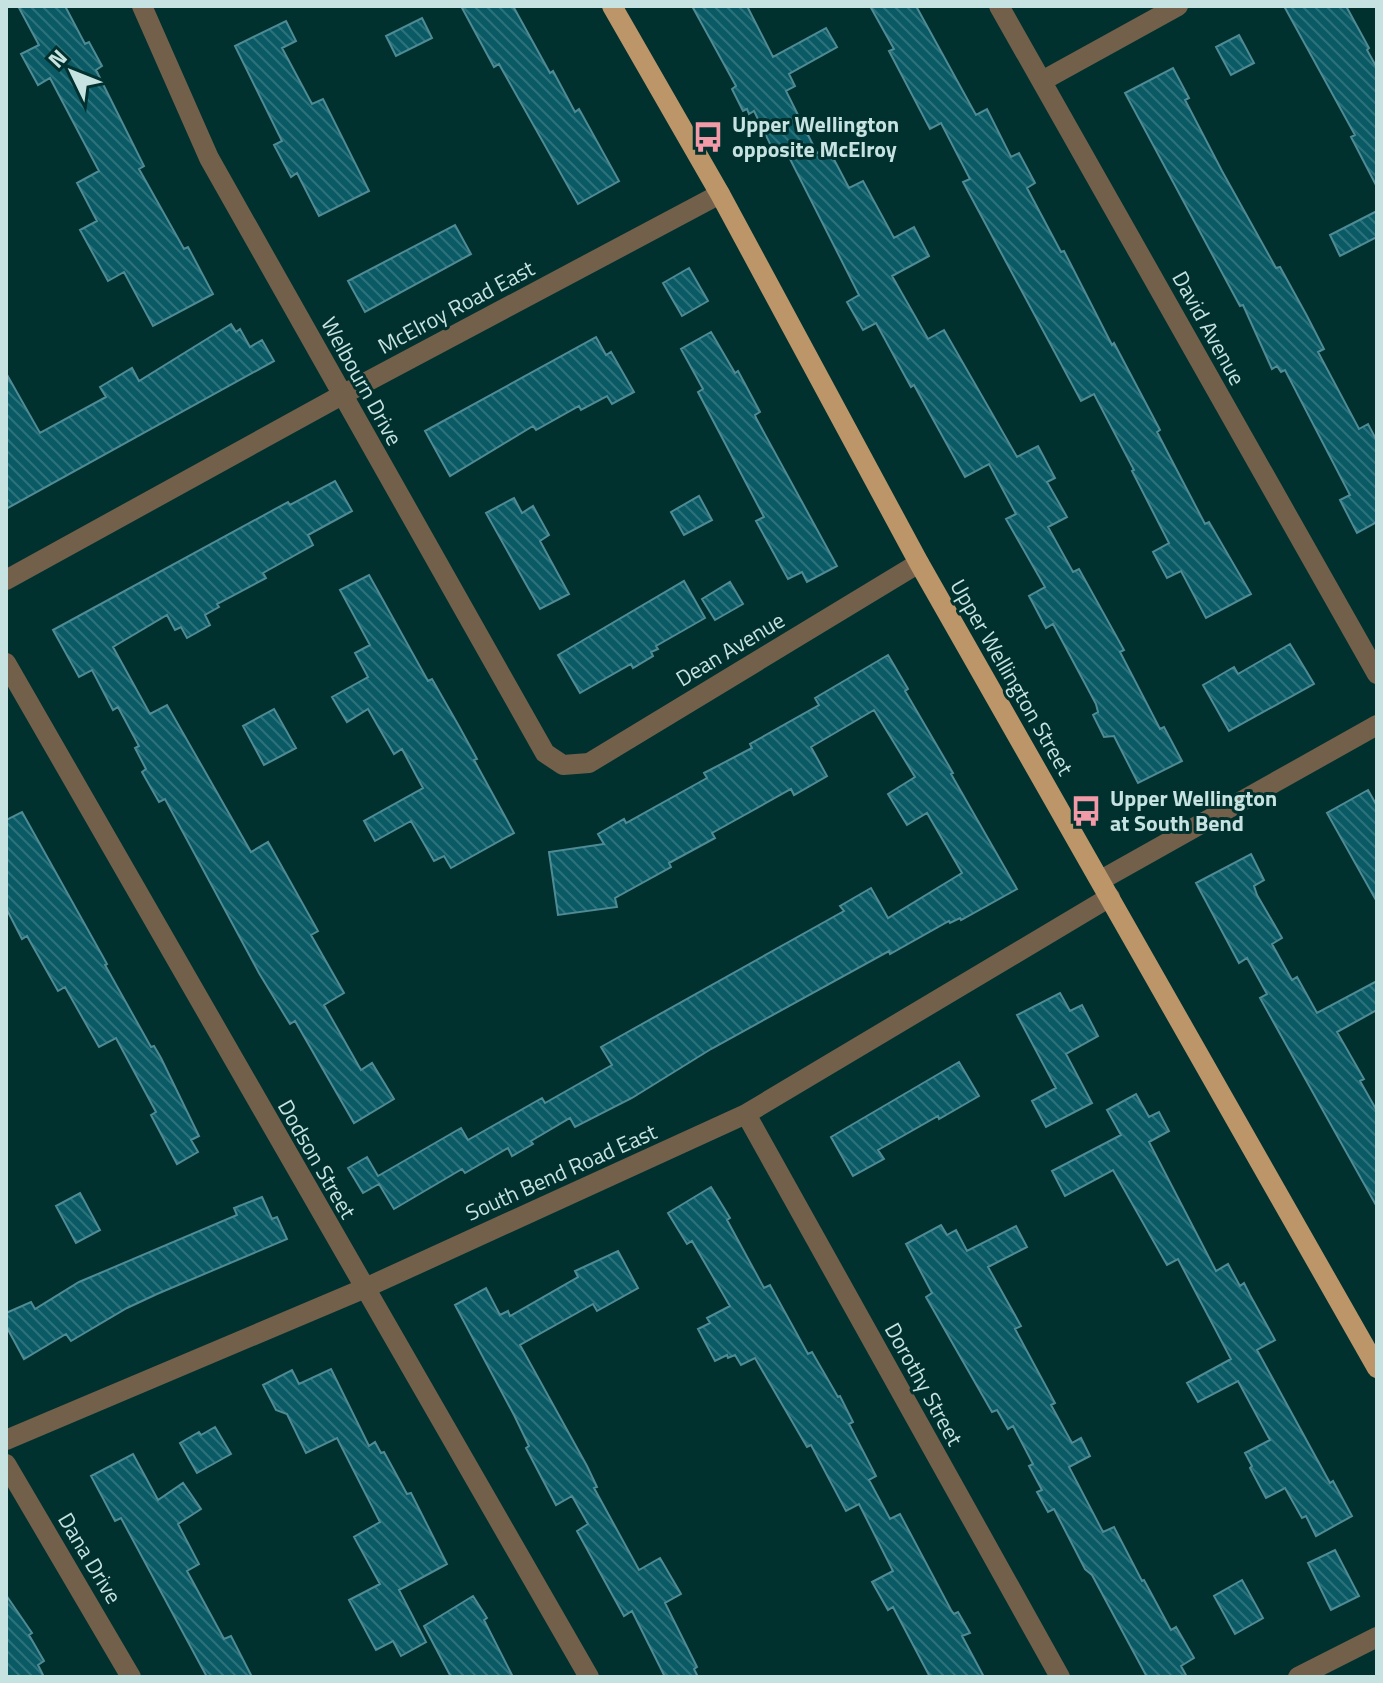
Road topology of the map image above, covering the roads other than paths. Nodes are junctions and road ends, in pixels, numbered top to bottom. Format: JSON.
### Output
{"nodes":[{"id":1,"x":142,"y":6,"type":"edge"},
{"id":2,"x":612,"y":6,"type":"edge"},
{"id":3,"x":999,"y":6,"type":"edge"},
{"id":4,"x":1178,"y":6,"type":"edge"},
{"id":5,"x":1042,"y":81,"type":"junction"},
{"id":6,"x":720,"y":194,"type":"junction"},
{"id":7,"x":342,"y":395,"type":"junction"},
{"id":8,"x":919,"y":563,"type":"junction"},
{"id":9,"x":6,"y":580,"type":"edge"},
{"id":10,"x":6,"y":663,"type":"edge"},
{"id":11,"x":1377,"y":674,"type":"edge"},
{"id":12,"x":1377,"y":725,"type":"edge"},
{"id":13,"x":563,"y":765,"type":"joint"},
{"id":14,"x":1106,"y":888,"type":"junction"},
{"id":15,"x":746,"y":1114,"type":"junction"},
{"id":16,"x":363,"y":1289,"type":"junction"},
{"id":17,"x":1377,"y":1368,"type":"edge"},
{"id":18,"x":6,"y":1440,"type":"edge"},
{"id":19,"x":6,"y":1464,"type":"edge"},
{"id":20,"x":1377,"y":1637,"type":"edge"},
{"id":21,"x":131,"y":1677,"type":"edge"},
{"id":22,"x":589,"y":1677,"type":"edge"},
{"id":23,"x":1060,"y":1677,"type":"edge"},
{"id":24,"x":1298,"y":1677,"type":"edge"}],
"edges":[{"from":1,"to":7,"type":"street","name":"Welbourn Drive"},
{"from":2,"to":6,"type":"main road","name":"Upper Wellington Street"},
{"from":3,"to":5,"type":"street","name":"David Avenue"},
{"from":4,"to":5,"type":"street"},
{"from":5,"to":11,"type":"street","name":"David Avenue"},
{"from":6,"to":7,"type":"street","name":"McElroy Road East"},
{"from":6,"to":8,"type":"main road","name":"Upper Wellington Street"},
{"from":7,"to":9,"type":"street","name":"McElroy Road East"},
{"from":7,"to":13,"type":"street","name":"Welbourn Drive"},
{"from":8,"to":13,"type":"street","name":"Dean Avenue"},
{"from":8,"to":14,"type":"main road","name":"Upper Wellington Street"},
{"from":10,"to":16,"type":"street","name":"Dodson Street"},
{"from":12,"to":14,"type":"street","name":"South Bend Road East"},
{"from":14,"to":15,"type":"street","name":"South Bend Road East"},
{"from":14,"to":17,"type":"main road","name":"Upper Wellington Street"},
{"from":15,"to":16,"type":"street","name":"South Bend Road East"},
{"from":15,"to":23,"type":"street","name":"Dorothy Street"},
{"from":16,"to":18,"type":"street","name":"South Bend Road East"},
{"from":16,"to":22,"type":"street","name":"Dodson Street"},
{"from":19,"to":21,"type":"street","name":"Dana Drive"},
{"from":20,"to":24,"type":"street"}]}
